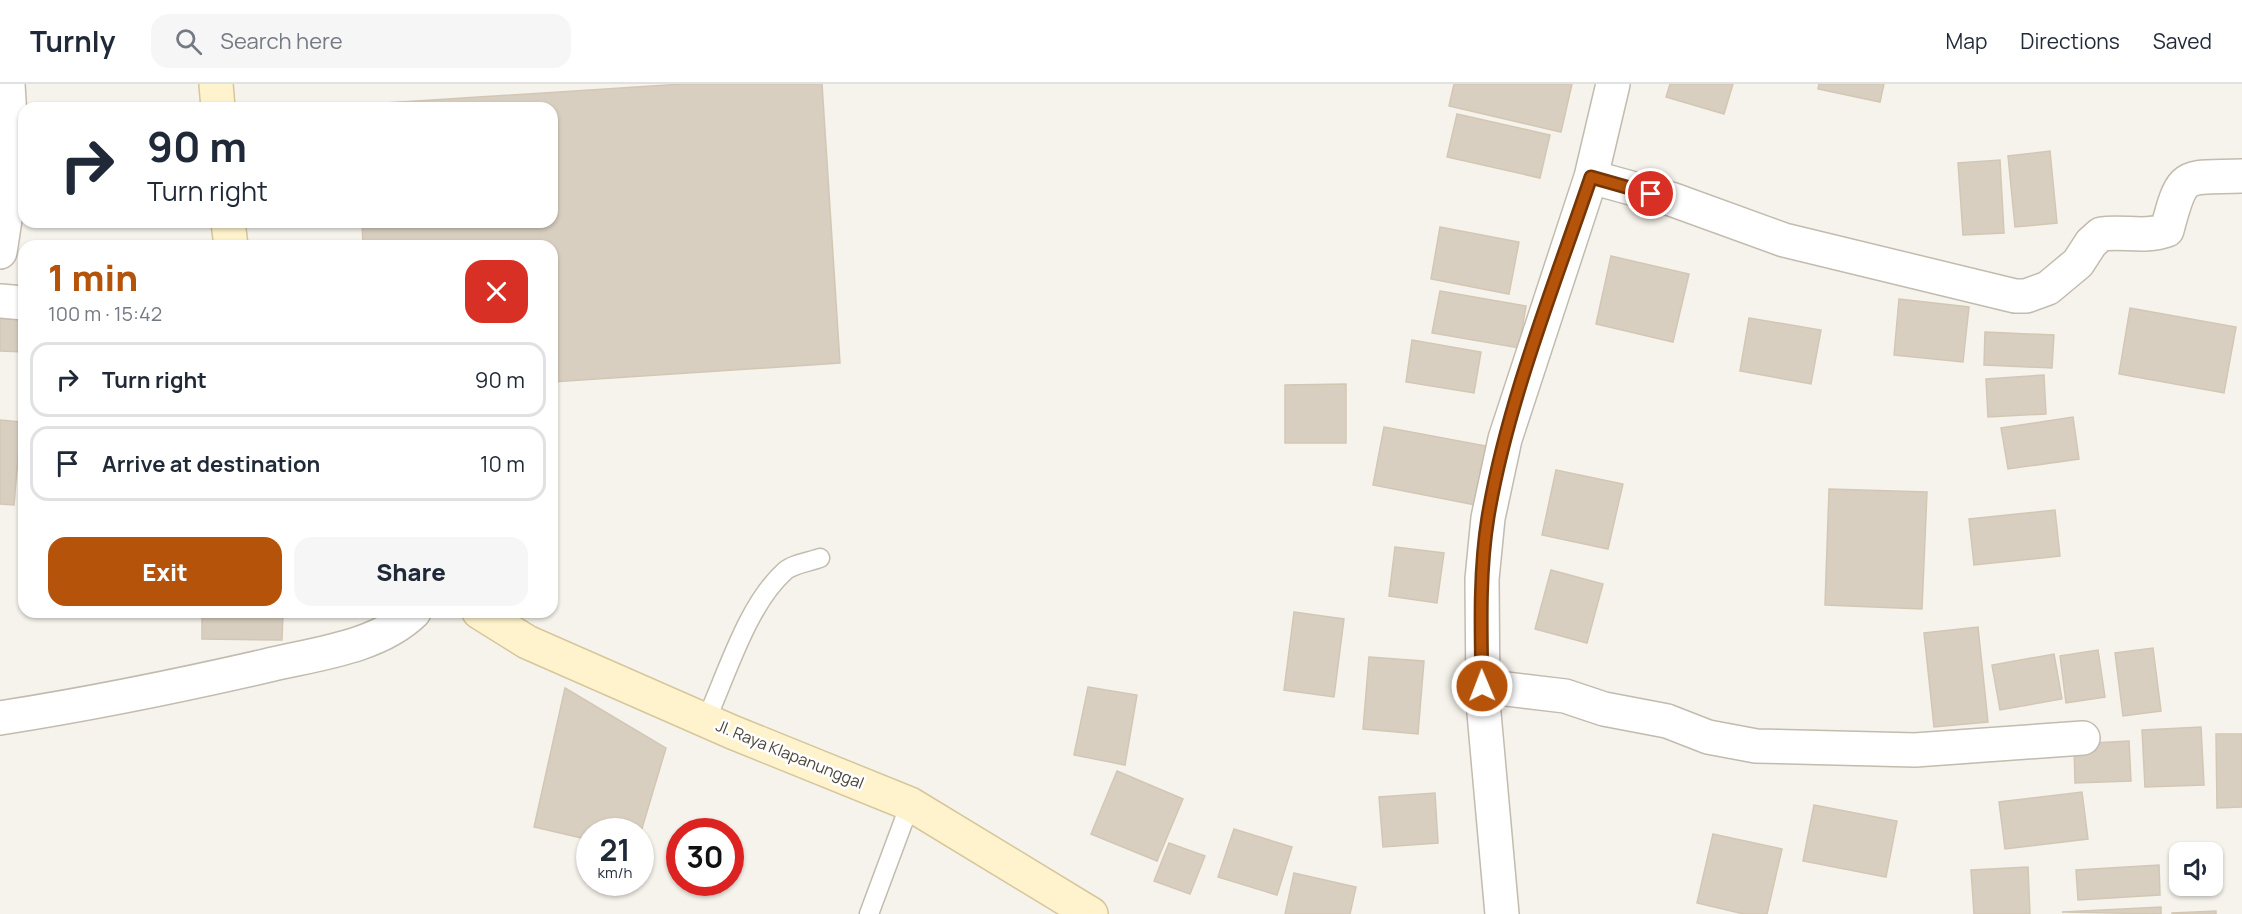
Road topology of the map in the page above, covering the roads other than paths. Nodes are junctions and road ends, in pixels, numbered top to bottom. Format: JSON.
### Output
{"nodes":[{"id":1,"x":8,"y":84,"type":"edge"},
{"id":2,"x":216,"y":84,"type":"edge"},
{"id":3,"x":1613,"y":84,"type":"edge"},
{"id":4,"x":218,"y":102,"type":"edge"},
{"id":5,"x":2242,"y":176,"type":"edge"},
{"id":6,"x":1591,"y":177,"type":"junction"},
{"id":7,"x":0,"y":252,"type":"edge"},
{"id":8,"x":0,"y":301,"type":"edge"},
{"id":9,"x":18,"y":302,"type":"edge"},
{"id":10,"x":820,"y":558,"type":"dead end"},
{"id":11,"x":406,"y":618,"type":"edge"},
{"id":12,"x":488,"y":618,"type":"edge"},
{"id":13,"x":1482,"y":686,"type":"junction"},
{"id":14,"x":0,"y":717,"type":"edge"},
{"id":15,"x":706,"y":720,"type":"junction"},
{"id":16,"x":2084,"y":738,"type":"dead end"},
{"id":17,"x":910,"y":804,"type":"junction"},
{"id":18,"x":869,"y":914,"type":"edge"},
{"id":19,"x":1091,"y":914,"type":"edge"},
{"id":20,"x":1502,"y":914,"type":"edge"}],
"edges":[{"from":1,"to":7,"type":"street"},
{"from":2,"to":4,"type":"street"},
{"from":3,"to":6,"type":"street"},
{"from":5,"to":6,"type":"street"},
{"from":6,"to":13,"type":"street"},
{"from":8,"to":9,"type":"street"},
{"from":10,"to":15,"type":"lane"},
{"from":11,"to":14,"type":"street"},
{"from":12,"to":15,"type":"street","name":"Jl. Raya Klapanunggal"},
{"from":13,"to":16,"type":"street"},
{"from":13,"to":20,"type":"street"},
{"from":15,"to":17,"type":"street","name":"Jl. Raya Klapanunggal"},
{"from":17,"to":18,"type":"lane"},
{"from":17,"to":19,"type":"street","name":"Jl. Raya Klapanunggal"}]}
